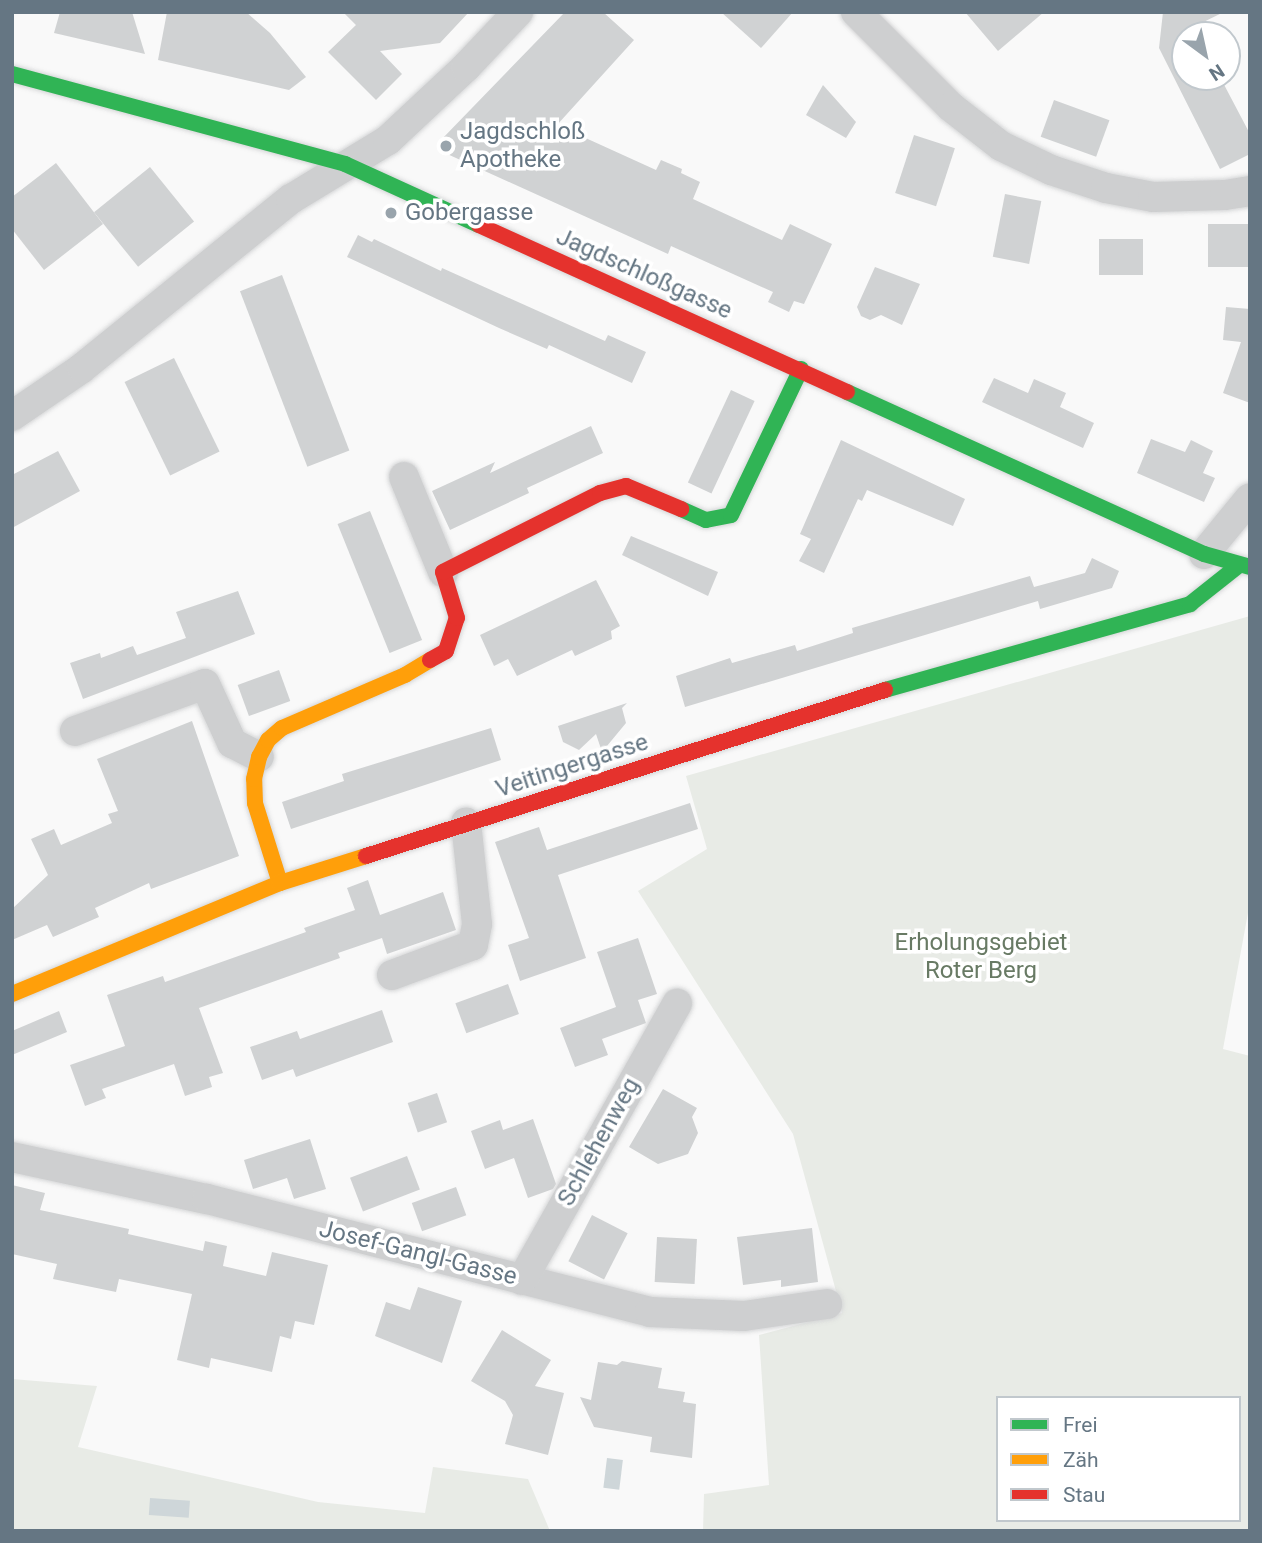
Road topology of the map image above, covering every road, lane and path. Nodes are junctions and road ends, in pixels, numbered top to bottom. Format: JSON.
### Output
{"nodes":[{"id":1,"x":518,"y":12,"type":"edge"},
{"id":2,"x":856,"y":12,"type":"edge"},
{"id":3,"x":12,"y":74,"type":"edge"},
{"id":4,"x":345,"y":164,"type":"junction"},
{"id":5,"x":1250,"y":191,"type":"edge"},
{"id":6,"x":801,"y":369,"type":"junction"},
{"id":7,"x":12,"y":416,"type":"edge"},
{"id":8,"x":404,"y":477,"type":"dead end"},
{"id":9,"x":1250,"y":498,"type":"edge"},
{"id":10,"x":1200,"y":559,"type":"junction"},
{"id":11,"x":1244,"y":566,"type":"edge"},
{"id":12,"x":443,"y":572,"type":"junction"},
{"id":13,"x":1172,"y":594,"type":"dead end"},
{"id":14,"x":1157,"y":614,"type":"junction"},
{"id":15,"x":75,"y":731,"type":"dead end"},
{"id":16,"x":259,"y":757,"type":"junction"},
{"id":17,"x":467,"y":823,"type":"junction"},
{"id":18,"x":280,"y":883,"type":"junction"},
{"id":19,"x":392,"y":975,"type":"dead end"},
{"id":20,"x":12,"y":994,"type":"edge"},
{"id":21,"x":677,"y":1004,"type":"dead end"},
{"id":22,"x":12,"y":1157,"type":"edge"},
{"id":23,"x":522,"y":1280,"type":"junction"},
{"id":24,"x":827,"y":1304,"type":"dead end"}],
"edges":[{"from":1,"to":4,"type":"street"},
{"from":2,"to":5,"type":"street"},
{"from":3,"to":4,"type":"street","name":"Jagdschloßgasse"},
{"from":4,"to":6,"type":"street","name":"Jagdschloßgasse"},
{"from":4,"to":7,"type":"street"},
{"from":6,"to":10,"type":"street","name":"Jagdschloßgasse"},
{"from":6,"to":12,"type":"street"},
{"from":8,"to":12,"type":"street"},
{"from":9,"to":10,"type":"street"},
{"from":10,"to":11,"type":"street","name":"Jagdschloßgasse"},
{"from":11,"to":14,"type":"street","name":"Veitingergasse"},
{"from":12,"to":16,"type":"street"},
{"from":13,"to":14,"type":"street"},
{"from":14,"to":17,"type":"street","name":"Veitingergasse"},
{"from":15,"to":16,"type":"street"},
{"from":16,"to":18,"type":"street"},
{"from":17,"to":18,"type":"street","name":"Veitingergasse"},
{"from":17,"to":19,"type":"street"},
{"from":18,"to":20,"type":"street","name":"Veitingergasse"},
{"from":21,"to":23,"type":"street","name":"Schlehenweg"},
{"from":22,"to":23,"type":"street","name":"Josef-Gangl-Gasse"},
{"from":23,"to":24,"type":"street","name":"Josef-Gangl-Gasse"}]}
